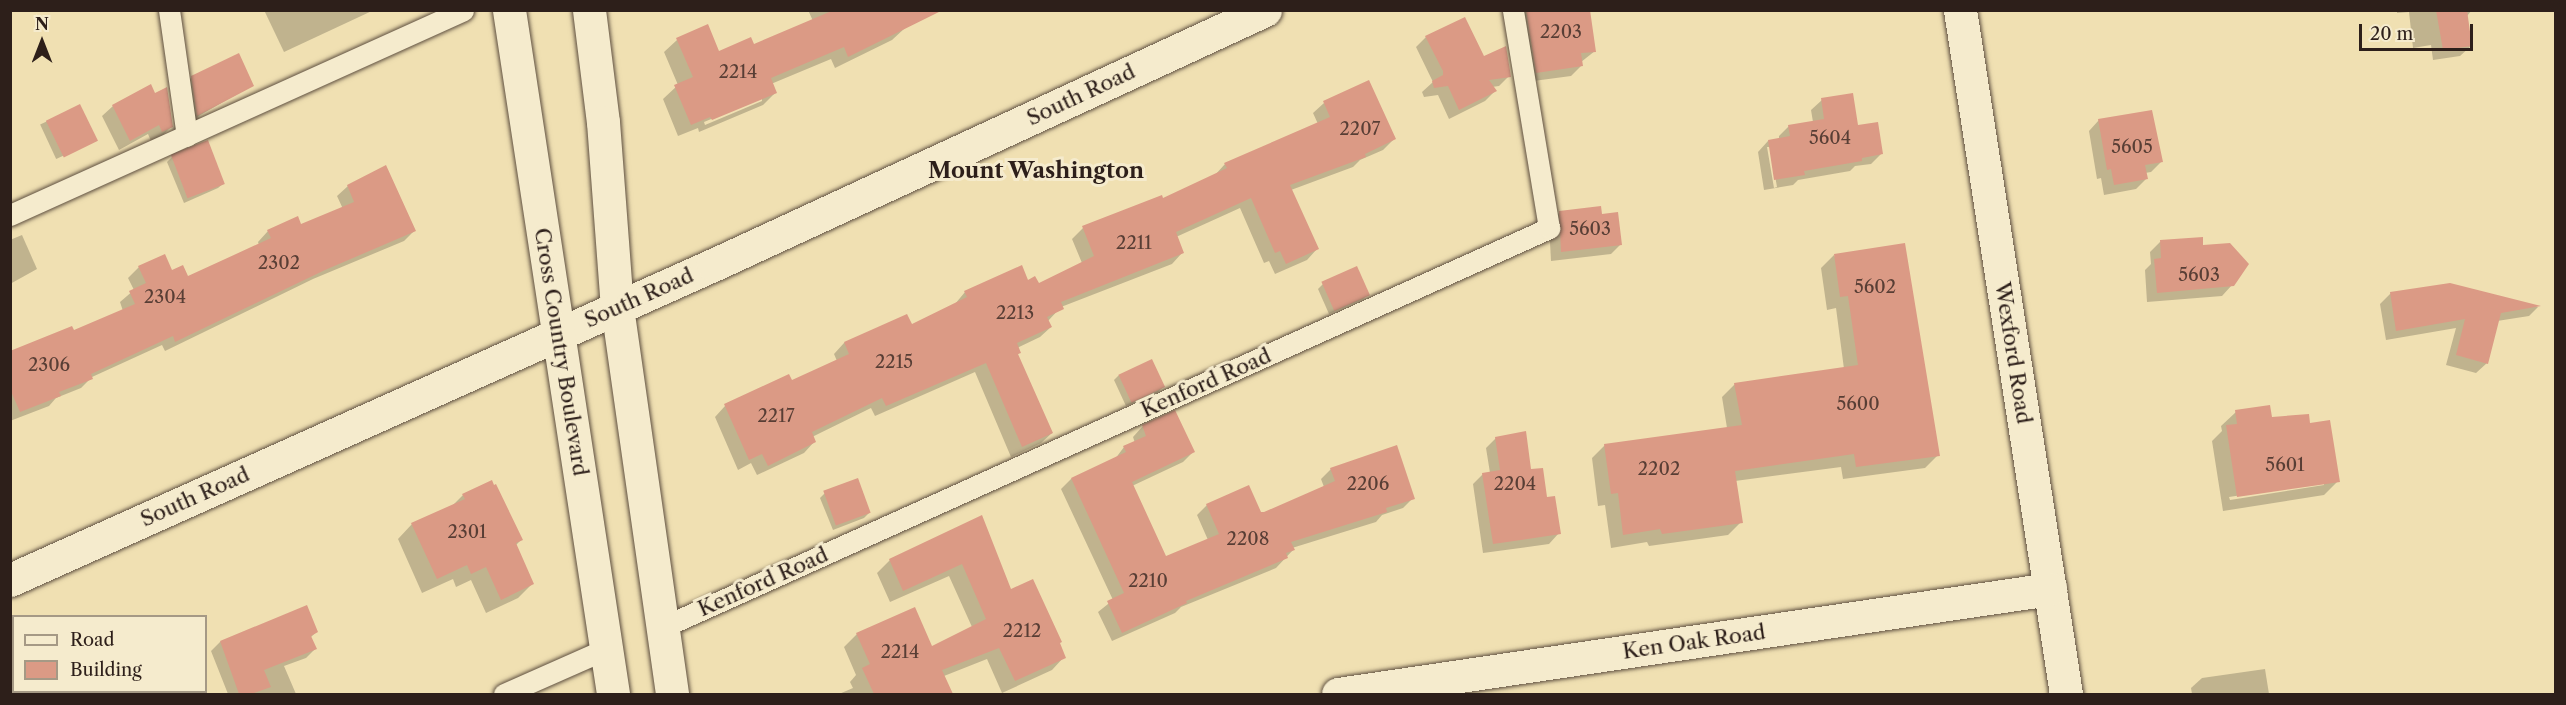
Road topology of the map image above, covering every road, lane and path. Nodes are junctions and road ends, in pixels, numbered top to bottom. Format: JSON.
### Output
{"nodes":[{"id":1,"x":169,"y":10,"type":"edge"},
{"id":2,"x":463,"y":10,"type":"edge"},
{"id":3,"x":509,"y":10,"type":"edge"},
{"id":4,"x":589,"y":10,"type":"edge"},
{"id":5,"x":1265,"y":10,"type":"edge"},
{"id":6,"x":1513,"y":10,"type":"edge"},
{"id":7,"x":1959,"y":10,"type":"edge"},
{"id":8,"x":187,"y":136,"type":"junction"},
{"id":9,"x":10,"y":215,"type":"edge"},
{"id":10,"x":617,"y":307,"type":"junction"},
{"id":11,"x":559,"y":333,"type":"junction"},
{"id":12,"x":10,"y":580,"type":"edge"},
{"id":13,"x":2050,"y":590,"type":"junction"},
{"id":14,"x":663,"y":627,"type":"junction"},
{"id":15,"x":606,"y":650,"type":"junction"},
{"id":16,"x":504,"y":694,"type":"edge"},
{"id":17,"x":613,"y":694,"type":"edge"},
{"id":18,"x":672,"y":694,"type":"edge"},
{"id":19,"x":1338,"y":694,"type":"edge"},
{"id":20,"x":2066,"y":694,"type":"edge"}],
"edges":[{"from":1,"to":8,"type":"lane"},
{"from":2,"to":8,"type":"lane"},
{"from":3,"to":11,"type":"street","name":"Cross Country Boulevard"},
{"from":4,"to":10,"type":"street"},
{"from":5,"to":10,"type":"street","name":"South Road"},
{"from":6,"to":14,"type":"lane","name":"Kenford Road"},
{"from":7,"to":13,"type":"street","name":"Wexford Road"},
{"from":8,"to":9,"type":"lane"},
{"from":10,"to":11,"type":"street","name":"South Road"},
{"from":10,"to":14,"type":"street"},
{"from":11,"to":12,"type":"street","name":"South Road"},
{"from":11,"to":15,"type":"street","name":"Cross Country Boulevard"},
{"from":13,"to":19,"type":"street","name":"Ken Oak Road"},
{"from":13,"to":20,"type":"street","name":"Wexford Road"},
{"from":14,"to":18,"type":"street"},
{"from":15,"to":16,"type":"lane"},
{"from":15,"to":17,"type":"street","name":"Cross Country Boulevard"}]}
